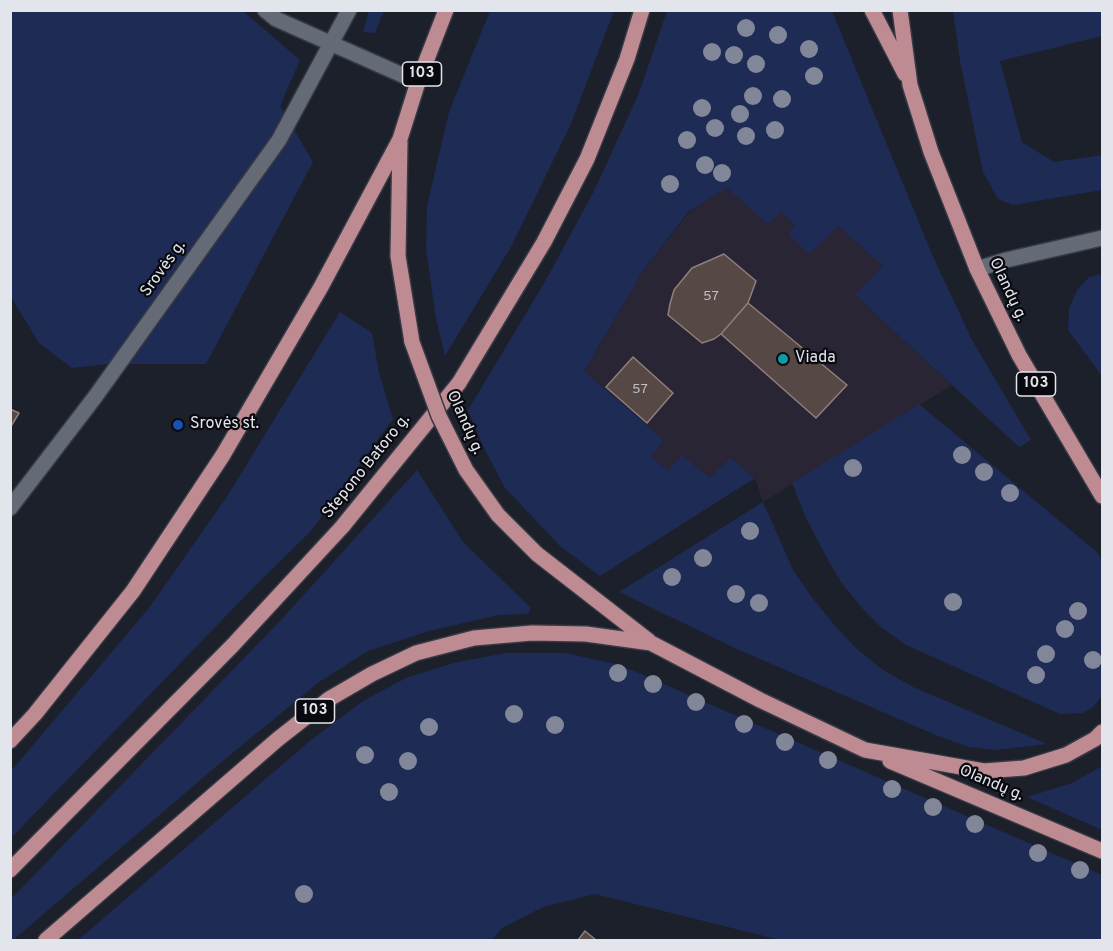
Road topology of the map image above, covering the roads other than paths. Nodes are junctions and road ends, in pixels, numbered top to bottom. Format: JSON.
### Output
{"nodes":[{"id":1,"x":266,"y":10,"type":"edge"},
{"id":2,"x":349,"y":10,"type":"edge"},
{"id":3,"x":446,"y":10,"type":"edge"},
{"id":4,"x":642,"y":10,"type":"edge"},
{"id":5,"x":872,"y":10,"type":"edge"},
{"id":6,"x":900,"y":10,"type":"edge"},
{"id":7,"x":333,"y":43,"type":"junction"},
{"id":8,"x":418,"y":82,"type":"junction"},
{"id":9,"x":910,"y":85,"type":"junction"},
{"id":10,"x":400,"y":139,"type":"junction"},
{"id":11,"x":1102,"y":238,"type":"edge"},
{"id":12,"x":976,"y":269,"type":"junction"},
{"id":13,"x":1102,"y":496,"type":"edge"},
{"id":14,"x":10,"y":508,"type":"edge"},
{"id":15,"x":651,"y":643,"type":"junction"},
{"id":16,"x":1102,"y":732,"type":"edge"},
{"id":17,"x":10,"y":741,"type":"edge"},
{"id":18,"x":865,"y":750,"type":"junction"},
{"id":19,"x":1102,"y":851,"type":"edge"},
{"id":20,"x":10,"y":870,"type":"edge"},
{"id":21,"x":46,"y":940,"type":"edge"}],
"edges":[{"from":1,"to":7,"type":"street"},
{"from":2,"to":7,"type":"street","name":"Srovės g."},
{"from":3,"to":8,"type":"main road","number":"103"},
{"from":4,"to":20,"type":"main road","name":"Stepono Batoro g."},
{"from":5,"to":9,"type":"main road","number":"103"},
{"from":6,"to":9,"type":"main road"},
{"from":7,"to":8,"type":"street"},
{"from":7,"to":14,"type":"street","name":"Srovės g."},
{"from":8,"to":10,"type":"main road","number":"103"},
{"from":9,"to":12,"type":"main road","name":"Olandų g.","number":"103"},
{"from":10,"to":15,"type":"main road","name":"Olandų g.","bridge":true},
{"from":10,"to":17,"type":"main road","number":"103"},
{"from":11,"to":12,"type":"street"},
{"from":12,"to":13,"type":"main road","name":"Olandų g.","number":"103"},
{"from":15,"to":18,"type":"main road","number":"103"},
{"from":15,"to":21,"type":"main road","number":"103"},
{"from":16,"to":18,"type":"main road","number":"103"},
{"from":18,"to":19,"type":"main road","name":"Olandų g.","number":"103"}]}
